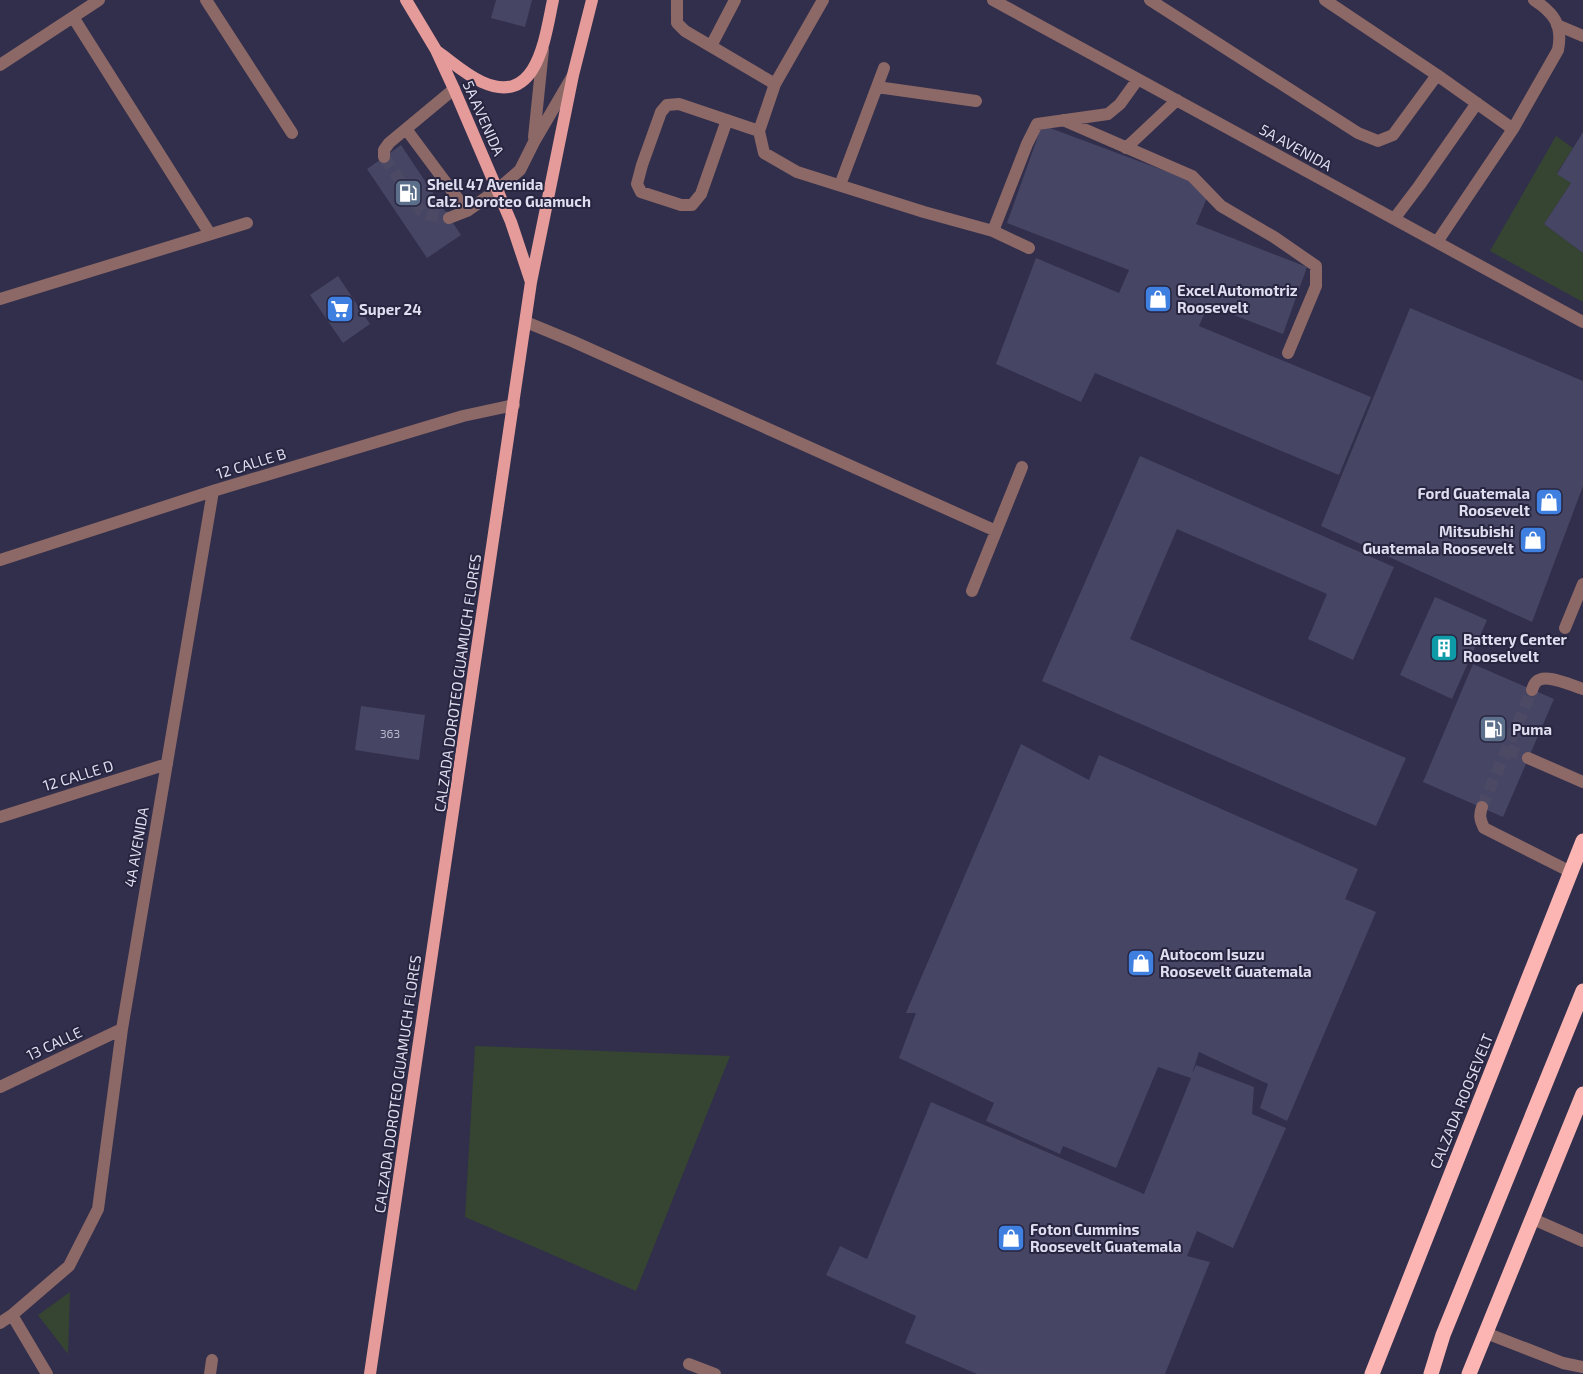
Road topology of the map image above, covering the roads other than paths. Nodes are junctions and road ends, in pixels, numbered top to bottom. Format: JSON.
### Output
{"nodes":[{"id":1,"x":99,"y":0,"type":"edge"},
{"id":2,"x":206,"y":0,"type":"edge"},
{"id":3,"x":406,"y":0,"type":"edge"},
{"id":4,"x":553,"y":0,"type":"edge"},
{"id":5,"x":592,"y":0,"type":"edge"},
{"id":6,"x":677,"y":0,"type":"edge"},
{"id":7,"x":735,"y":0,"type":"edge"},
{"id":8,"x":823,"y":0,"type":"edge"},
{"id":9,"x":994,"y":0,"type":"edge"},
{"id":10,"x":1150,"y":0,"type":"edge"},
{"id":11,"x":1325,"y":0,"type":"edge"},
{"id":12,"x":1534,"y":0,"type":"edge"},
{"id":13,"x":73,"y":17,"type":"junction"},
{"id":14,"x":1557,"y":24,"type":"junction"},
{"id":15,"x":1583,"y":36,"type":"edge"},
{"id":16,"x":711,"y":46,"type":"junction"},
{"id":17,"x":543,"y":48,"type":"junction"},
{"id":18,"x":436,"y":50,"type":"junction"},
{"id":19,"x":0,"y":65,"type":"edge"},
{"id":20,"x":884,"y":68,"type":"dead end"},
{"id":21,"x":573,"y":75,"type":"junction"},
{"id":22,"x":1437,"y":75,"type":"junction"},
{"id":23,"x":1138,"y":79,"type":"junction"},
{"id":24,"x":775,"y":84,"type":"junction"},
{"id":25,"x":877,"y":86,"type":"junction"},
{"id":26,"x":454,"y":89,"type":"junction"},
{"id":27,"x":1176,"y":100,"type":"junction"},
{"id":28,"x":976,"y":101,"type":"dead end"},
{"id":29,"x":1477,"y":103,"type":"junction"},
{"id":30,"x":727,"y":120,"type":"junction"},
{"id":31,"x":1063,"y":120,"type":"junction"},
{"id":32,"x":406,"y":129,"type":"junction"},
{"id":33,"x":1514,"y":129,"type":"junction"},
{"id":34,"x":759,"y":131,"type":"junction"},
{"id":35,"x":292,"y":133,"type":"dead end"},
{"id":36,"x":534,"y":142,"type":"junction"},
{"id":37,"x":1126,"y":148,"type":"junction"},
{"id":38,"x":384,"y":157,"type":"dead end"},
{"id":39,"x":840,"y":185,"type":"junction"},
{"id":40,"x":497,"y":190,"type":"junction"},
{"id":41,"x":467,"y":210,"type":"junction"},
{"id":42,"x":449,"y":218,"type":"tunnel mouth"},
{"id":43,"x":1394,"y":219,"type":"junction"},
{"id":44,"x":247,"y":223,"type":"dead end"},
{"id":45,"x":993,"y":231,"type":"junction"},
{"id":46,"x":210,"y":234,"type":"junction"},
{"id":47,"x":1437,"y":242,"type":"junction"},
{"id":48,"x":1029,"y":248,"type":"dead end"},
{"id":49,"x":531,"y":282,"type":"junction"},
{"id":50,"x":0,"y":299,"type":"edge"},
{"id":51,"x":526,"y":322,"type":"junction"},
{"id":52,"x":1583,"y":322,"type":"edge"},
{"id":53,"x":1288,"y":352,"type":"dead end"},
{"id":54,"x":514,"y":405,"type":"junction"},
{"id":55,"x":1022,"y":468,"type":"dead end"},
{"id":56,"x":213,"y":491,"type":"junction"},
{"id":57,"x":996,"y":531,"type":"junction"},
{"id":58,"x":0,"y":560,"type":"edge"},
{"id":59,"x":1583,"y":584,"type":"edge"},
{"id":60,"x":972,"y":591,"type":"dead end"},
{"id":61,"x":1565,"y":628,"type":"dead end"},
{"id":62,"x":1532,"y":690,"type":"tunnel mouth"},
{"id":63,"x":1583,"y":690,"type":"edge"},
{"id":64,"x":1528,"y":758,"type":"tunnel mouth"},
{"id":65,"x":167,"y":764,"type":"junction"},
{"id":66,"x":1583,"y":782,"type":"edge"},
{"id":67,"x":1482,"y":807,"type":"tunnel mouth"},
{"id":68,"x":0,"y":817,"type":"edge"},
{"id":69,"x":1583,"y":842,"type":"edge"},
{"id":70,"x":1571,"y":872,"type":"junction"},
{"id":71,"x":1583,"y":992,"type":"edge"},
{"id":72,"x":122,"y":1029,"type":"junction"},
{"id":73,"x":0,"y":1087,"type":"edge"},
{"id":74,"x":1583,"y":1094,"type":"edge"},
{"id":75,"x":1533,"y":1219,"type":"junction"},
{"id":76,"x":1583,"y":1241,"type":"edge"},
{"id":77,"x":12,"y":1315,"type":"junction"},
{"id":78,"x":0,"y":1323,"type":"edge"},
{"id":79,"x":1486,"y":1334,"type":"junction"},
{"id":80,"x":212,"y":1360,"type":"dead end"},
{"id":81,"x":689,"y":1364,"type":"dead end"},
{"id":82,"x":1583,"y":1367,"type":"edge"},
{"id":83,"x":48,"y":1374,"type":"edge"},
{"id":84,"x":210,"y":1374,"type":"edge"},
{"id":85,"x":370,"y":1374,"type":"edge"},
{"id":86,"x":715,"y":1374,"type":"edge"},
{"id":87,"x":1372,"y":1374,"type":"edge"},
{"id":88,"x":1431,"y":1374,"type":"edge"},
{"id":89,"x":1469,"y":1374,"type":"edge"}],
"edges":[{"from":1,"to":13,"type":"street"},
{"from":2,"to":35,"type":"street"},
{"from":3,"to":18,"type":"main road","name":"5A AVENIDA"},
{"from":4,"to":17,"type":"main road"},
{"from":5,"to":21,"type":"main road","name":"CALZADA DOROTEO GUAMUCH FLORES"},
{"from":6,"to":16,"type":"street"},
{"from":7,"to":16,"type":"street"},
{"from":8,"to":24,"type":"street"},
{"from":9,"to":23,"type":"street","name":"5A AVENIDA"},
{"from":10,"to":22,"type":"street"},
{"from":11,"to":22,"type":"street"},
{"from":12,"to":14,"type":"street"},
{"from":13,"to":19,"type":"street"},
{"from":13,"to":46,"type":"street"},
{"from":14,"to":15,"type":"street"},
{"from":14,"to":33,"type":"street"},
{"from":16,"to":24,"type":"street"},
{"from":17,"to":18,"type":"main road"},
{"from":17,"to":36,"type":"street"},
{"from":18,"to":26,"type":"main road","name":"5A AVENIDA"},
{"from":20,"to":25,"type":"street"},
{"from":21,"to":36,"type":"street"},
{"from":21,"to":49,"type":"main road","name":"CALZADA DOROTEO GUAMUCH FLORES"},
{"from":22,"to":29,"type":"street"},
{"from":23,"to":27,"type":"street","name":"5A AVENIDA"},
{"from":23,"to":31,"type":"street"},
{"from":24,"to":34,"type":"street"},
{"from":25,"to":28,"type":"street"},
{"from":25,"to":39,"type":"street"},
{"from":26,"to":32,"type":"street"},
{"from":26,"to":40,"type":"main road","name":"5A AVENIDA"},
{"from":27,"to":37,"type":"street"},
{"from":27,"to":43,"type":"street","name":"5A AVENIDA"},
{"from":29,"to":33,"type":"street"},
{"from":29,"to":43,"type":"street"},
{"from":30,"to":30,"type":"street"},
{"from":30,"to":34,"type":"street"},
{"from":31,"to":37,"type":"street"},
{"from":31,"to":45,"type":"street"},
{"from":32,"to":38,"type":"street"},
{"from":32,"to":41,"type":"street"},
{"from":33,"to":47,"type":"street"},
{"from":34,"to":39,"type":"street"},
{"from":36,"to":40,"type":"street"},
{"from":37,"to":53,"type":"street"},
{"from":39,"to":45,"type":"street"},
{"from":40,"to":41,"type":"street"},
{"from":40,"to":49,"type":"main road","name":"5A AVENIDA"},
{"from":41,"to":42,"type":"street"},
{"from":43,"to":47,"type":"street","name":"5A AVENIDA"},
{"from":44,"to":46,"type":"street"},
{"from":45,"to":48,"type":"street"},
{"from":46,"to":50,"type":"street"},
{"from":47,"to":52,"type":"street","name":"5A AVENIDA"},
{"from":49,"to":51,"type":"main road","name":"CALZADA DOROTEO GUAMUCH FLORES"},
{"from":51,"to":54,"type":"main road","name":"CALZADA DOROTEO GUAMUCH FLORES"},
{"from":51,"to":57,"type":"street"},
{"from":54,"to":56,"type":"street","name":"12 CALLE B"},
{"from":54,"to":85,"type":"main road","name":"CALZADA DOROTEO GUAMUCH FLORES"},
{"from":55,"to":57,"type":"street"},
{"from":56,"to":58,"type":"street","name":"12 CALLE B"},
{"from":56,"to":65,"type":"street","name":"4A AVENIDA"},
{"from":57,"to":60,"type":"street"},
{"from":59,"to":61,"type":"street"},
{"from":62,"to":63,"type":"street"},
{"from":64,"to":66,"type":"street"},
{"from":65,"to":68,"type":"street","name":"12 CALLE D"},
{"from":65,"to":72,"type":"street","name":"4A AVENIDA"},
{"from":67,"to":70,"type":"street"},
{"from":69,"to":70,"type":"highway","name":"CALZADA ROOSEVELT"},
{"from":70,"to":87,"type":"highway","name":"CALZADA ROOSEVELT"},
{"from":71,"to":88,"type":"highway"},
{"from":72,"to":73,"type":"street","name":"13 CALLE"},
{"from":72,"to":77,"type":"street","name":"4A AVENIDA"},
{"from":74,"to":75,"type":"highway"},
{"from":75,"to":76,"type":"street"},
{"from":75,"to":79,"type":"highway"},
{"from":77,"to":78,"type":"street","name":"4A AVENIDA"},
{"from":77,"to":83,"type":"street"},
{"from":79,"to":82,"type":"street"},
{"from":79,"to":89,"type":"highway"},
{"from":80,"to":84,"type":"street"},
{"from":81,"to":86,"type":"street"}]}
